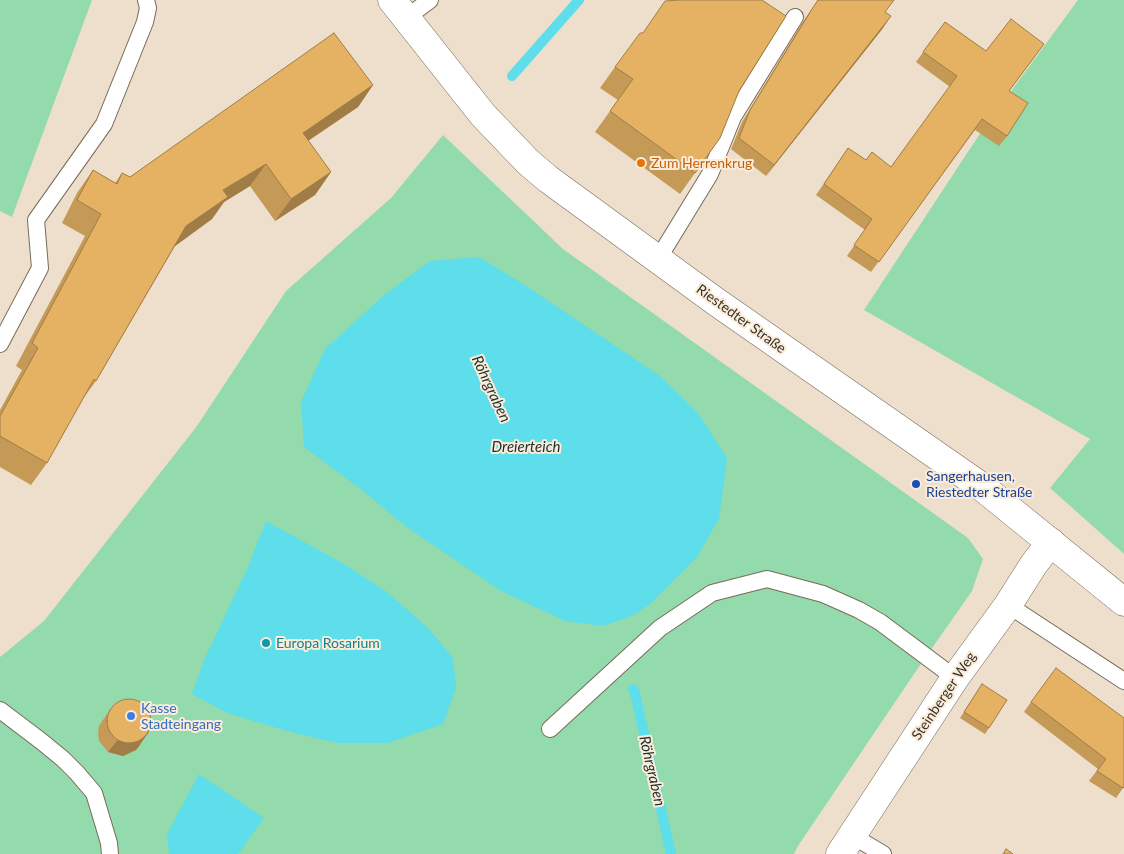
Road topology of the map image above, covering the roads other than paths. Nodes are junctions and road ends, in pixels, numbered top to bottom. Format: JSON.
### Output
{"nodes":[{"id":1,"x":146,"y":0,"type":"edge"},
{"id":2,"x":430,"y":0,"type":"edge"},
{"id":3,"x":399,"y":9,"type":"edge"},
{"id":4,"x":795,"y":17,"type":"dead end"},
{"id":5,"x":658,"y":259,"type":"junction"},
{"id":6,"x":0,"y":344,"type":"edge"},
{"id":7,"x":1051,"y":542,"type":"junction"},
{"id":8,"x":1124,"y":602,"type":"edge"},
{"id":9,"x":1008,"y":605,"type":"junction"},
{"id":10,"x":955,"y":678,"type":"junction"},
{"id":11,"x":1124,"y":681,"type":"edge"},
{"id":12,"x":0,"y":710,"type":"edge"},
{"id":13,"x":550,"y":729,"type":"dead end"},
{"id":14,"x":846,"y":845,"type":"edge"},
{"id":15,"x":110,"y":854,"type":"edge"},
{"id":16,"x":883,"y":854,"type":"edge"}],
"edges":[{"from":1,"to":6,"type":"lane"},
{"from":2,"to":3,"type":"lane"},
{"from":3,"to":5,"type":"main road","name":"Riestedter Straße"},
{"from":4,"to":5,"type":"lane"},
{"from":5,"to":7,"type":"main road","name":"Riestedter Straße"},
{"from":7,"to":8,"type":"main road","name":"Riestedter Straße"},
{"from":7,"to":9,"type":"main road","name":"Steinberger Weg"},
{"from":9,"to":10,"type":"main road","name":"Steinberger Weg"},
{"from":9,"to":11,"type":"lane"},
{"from":10,"to":13,"type":"lane"},
{"from":10,"to":14,"type":"main road","name":"Steinberger Weg"},
{"from":12,"to":15,"type":"lane"},
{"from":14,"to":16,"type":"lane"}]}
